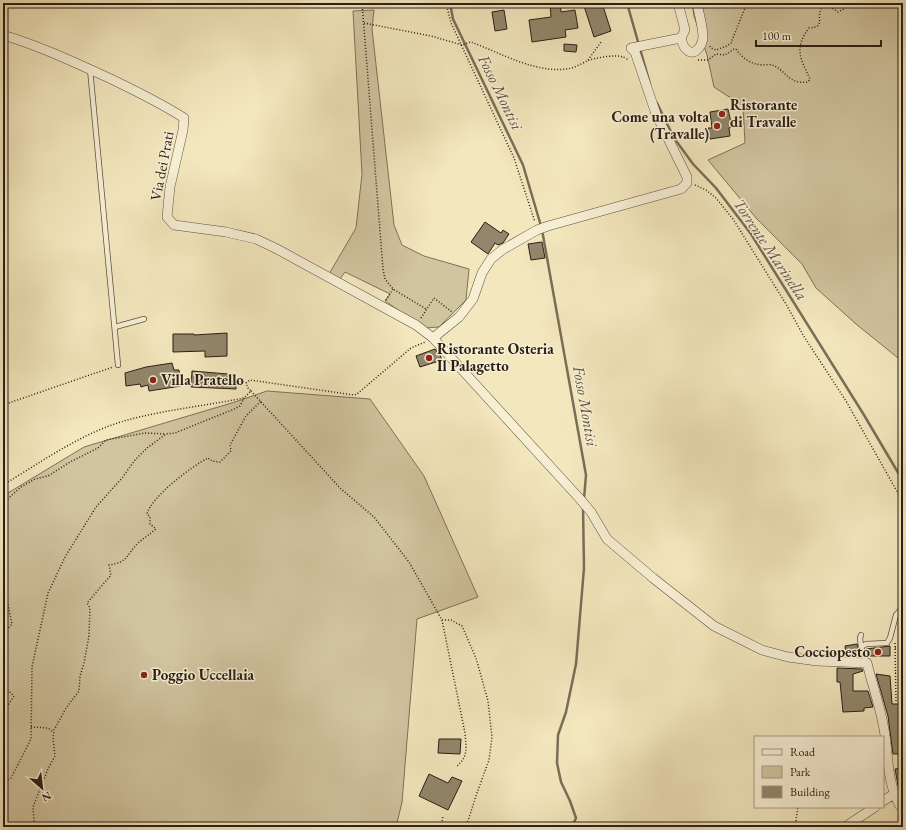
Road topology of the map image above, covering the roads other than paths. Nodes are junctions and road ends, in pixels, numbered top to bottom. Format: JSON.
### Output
{"nodes":[{"id":1,"x":678,"y":3,"type":"edge"},
{"id":2,"x":697,"y":3,"type":"edge"},
{"id":3,"x":3,"y":35,"type":"edge"},
{"id":4,"x":681,"y":38,"type":"junction"},
{"id":5,"x":90,"y":69,"type":"junction"},
{"id":6,"x":144,"y":320,"type":"dead end"},
{"id":7,"x":115,"y":327,"type":"junction"},
{"id":8,"x":433,"y":338,"type":"junction"},
{"id":9,"x":118,"y":365,"type":"road end"},
{"id":10,"x":903,"y":607,"type":"edge"},
{"id":11,"x":861,"y":635,"type":"dead end"},
{"id":12,"x":861,"y":647,"type":"junction"},
{"id":13,"x":867,"y":663,"type":"junction"},
{"id":14,"x":894,"y":794,"type":"junction"},
{"id":15,"x":884,"y":800,"type":"edge"},
{"id":16,"x":874,"y":808,"type":"edge"},
{"id":17,"x":902,"y":808,"type":"edge"},
{"id":18,"x":845,"y":827,"type":"edge"}],
"edges":[{"from":1,"to":4,"type":"street"},
{"from":2,"to":4,"type":"street"},
{"from":3,"to":5,"type":"street","name":"Via dei Prati"},
{"from":4,"to":8,"type":"street"},
{"from":5,"to":7,"type":"lane"},
{"from":5,"to":8,"type":"street","name":"Via dei Prati"},
{"from":6,"to":7,"type":"lane"},
{"from":7,"to":9,"type":"lane"},
{"from":8,"to":13,"type":"street","name":"Via dei Prati"},
{"from":10,"to":12,"type":"lane"},
{"from":11,"to":12,"type":"lane"},
{"from":12,"to":13,"type":"lane"},
{"from":13,"to":14,"type":"street"},
{"from":14,"to":15,"type":"street"},
{"from":14,"to":17,"type":"street"},
{"from":16,"to":18,"type":"street"}]}
